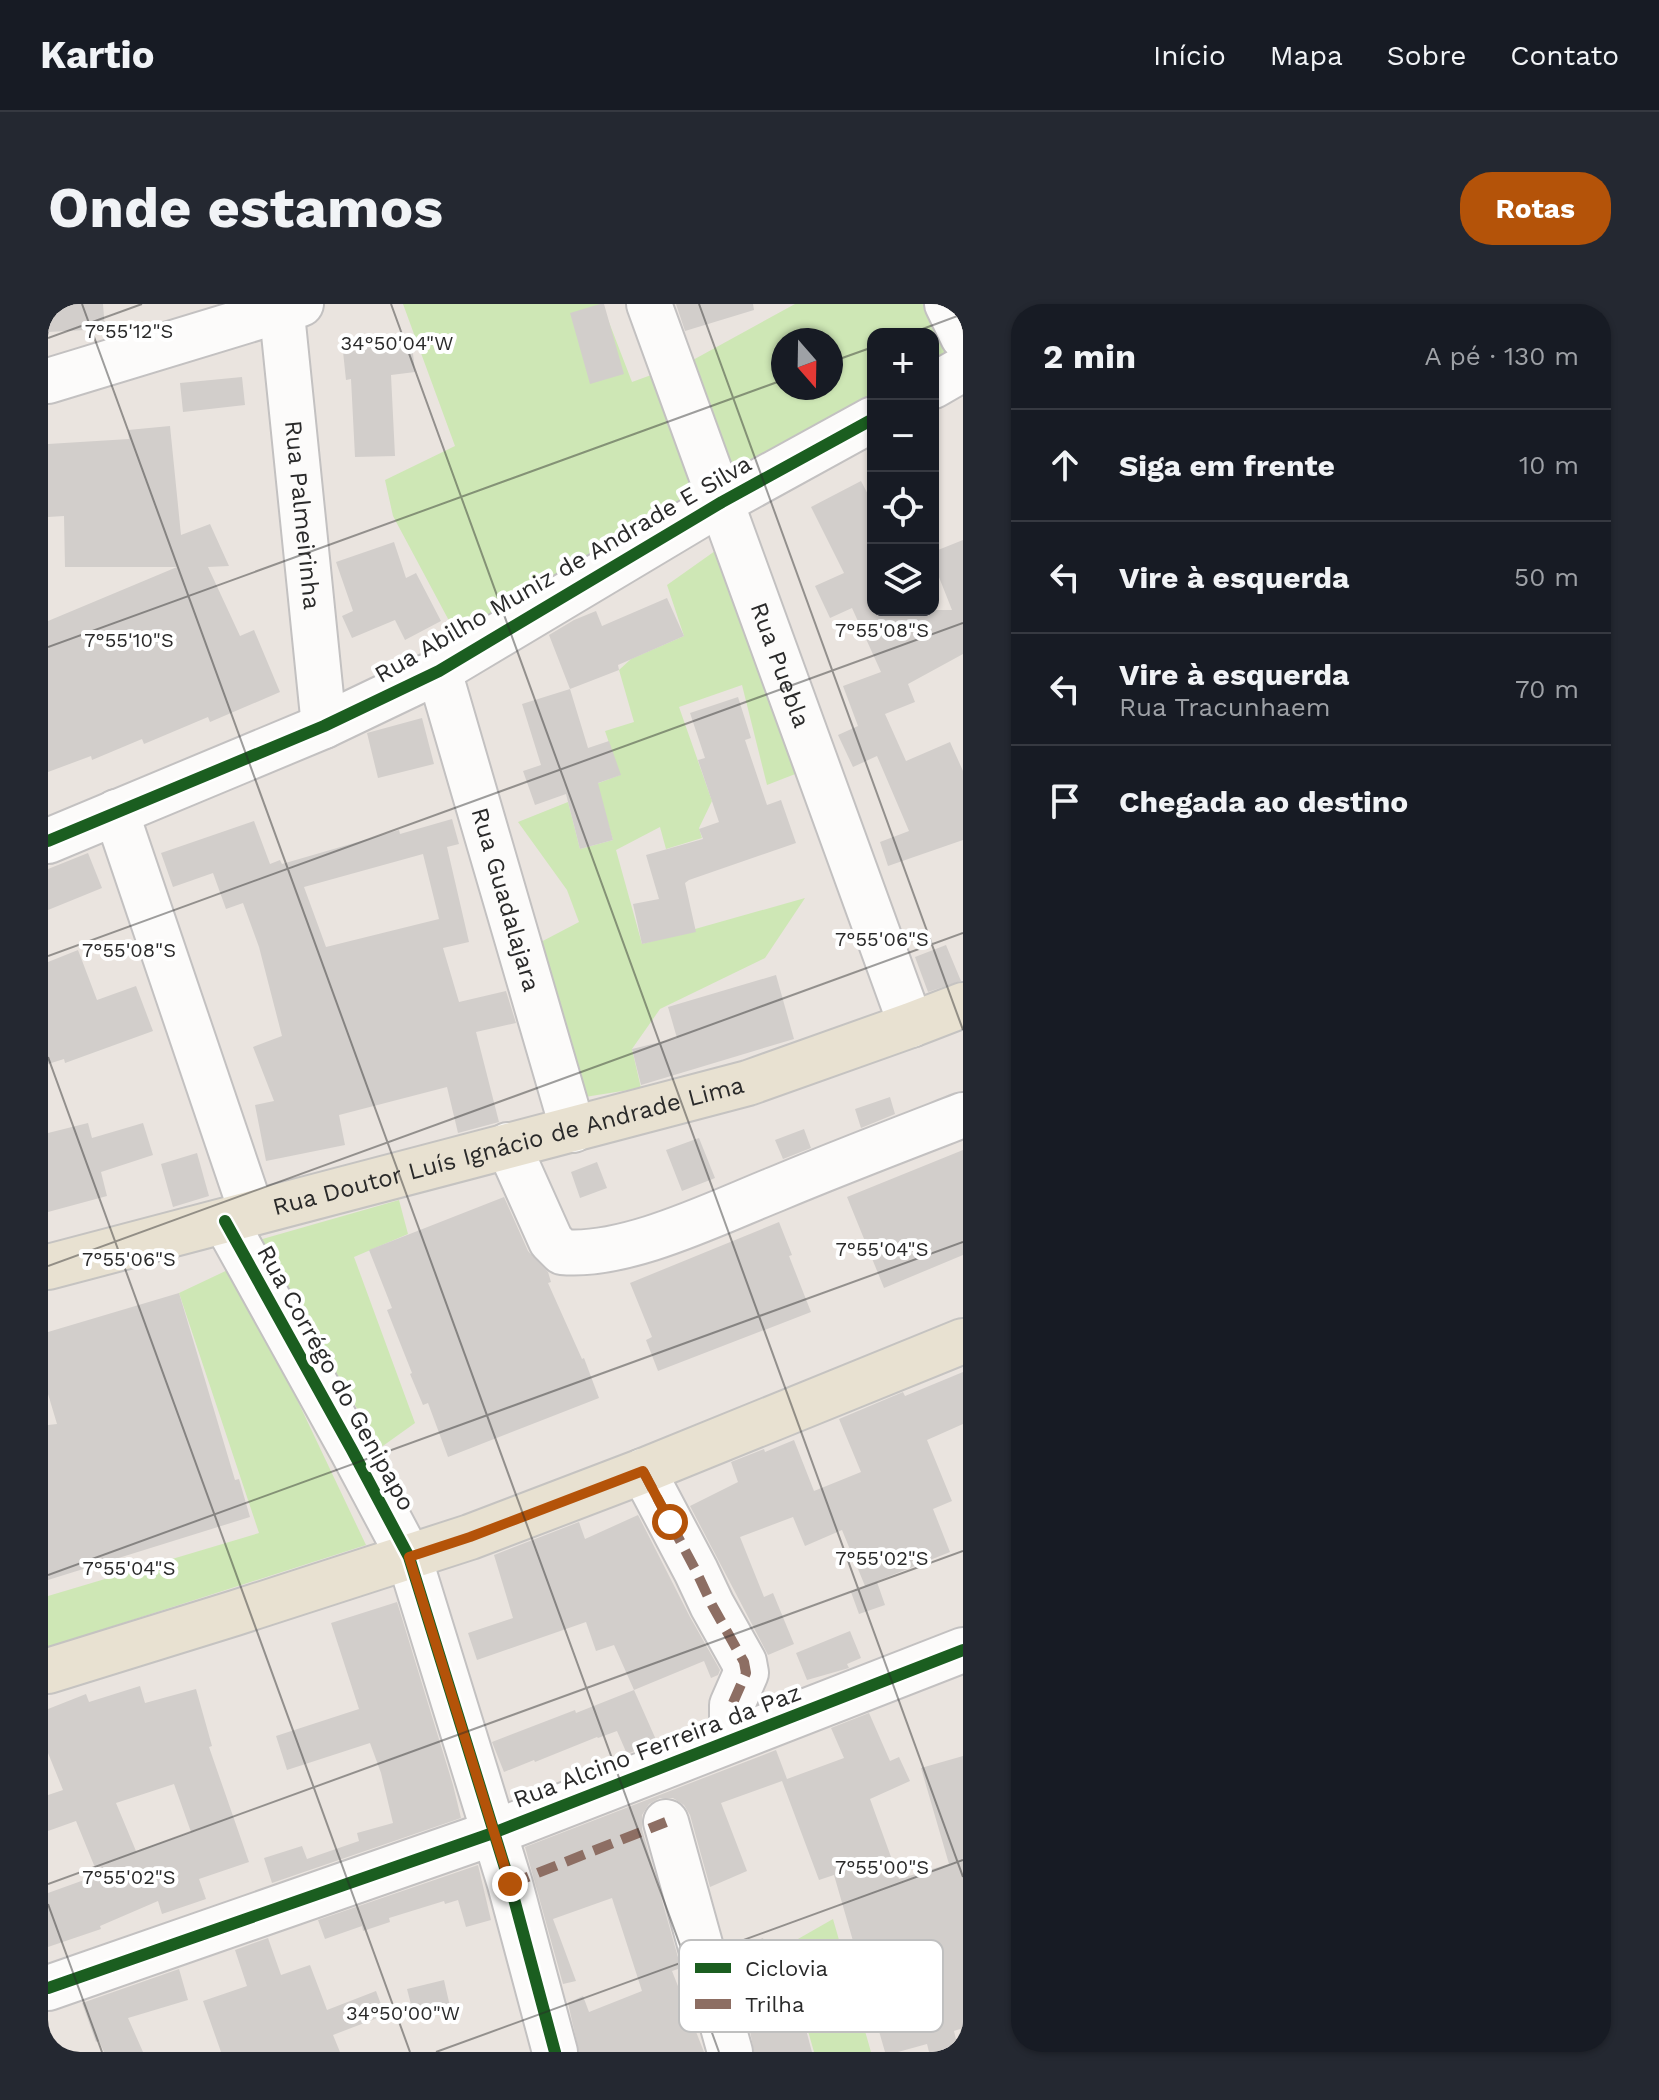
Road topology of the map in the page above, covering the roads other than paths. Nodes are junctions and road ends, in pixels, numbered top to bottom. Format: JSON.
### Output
{"nodes":[{"id":1,"x":649,"y":304,"type":"edge"},
{"id":2,"x":947,"y":304,"type":"edge"},
{"id":3,"x":288,"y":306,"type":"edge"},
{"id":4,"x":963,"y":337,"type":"edge"},
{"id":5,"x":963,"y":369,"type":"edge"},
{"id":6,"x":48,"y":381,"type":"edge"},
{"id":7,"x":939,"y":383,"type":"edge"},
{"id":8,"x":867,"y":422,"type":"edge"},
{"id":9,"x":722,"y":502,"type":"junction"},
{"id":10,"x":439,"y":671,"type":"junction"},
{"id":11,"x":324,"y":726,"type":"junction"},
{"id":12,"x":116,"y":812,"type":"junction"},
{"id":13,"x":48,"y":841,"type":"edge"},
{"id":14,"x":963,"y":1005,"type":"edge"},
{"id":15,"x":911,"y":1025,"type":"junction"},
{"id":16,"x":963,"y":1115,"type":"edge"},
{"id":17,"x":573,"y":1130,"type":"junction"},
{"id":18,"x":508,"y":1145,"type":"junction"},
{"id":19,"x":238,"y":1217,"type":"junction"},
{"id":20,"x":48,"y":1267,"type":"edge"},
{"id":21,"x":963,"y":1341,"type":"edge"},
{"id":22,"x":643,"y":1471,"type":"junction"},
{"id":23,"x":409,"y":1557,"type":"junction"},
{"id":24,"x":963,"y":1650,"type":"edge"},
{"id":25,"x":48,"y":1671,"type":"edge"},
{"id":26,"x":732,"y":1721,"type":"dead end"},
{"id":27,"x":666,"y":1822,"type":"dead end"},
{"id":28,"x":493,"y":1833,"type":"junction"},
{"id":29,"x":699,"y":1940,"type":"edge"},
{"id":30,"x":48,"y":1988,"type":"edge"},
{"id":31,"x":724,"y":2032,"type":"edge"},
{"id":32,"x":555,"y":2052,"type":"edge"},
{"id":33,"x":730,"y":2052,"type":"edge"}],
"edges":[{"from":1,"to":9,"type":"street","name":"Rua Puebla"},
{"from":2,"to":4,"type":"street"},
{"from":3,"to":6,"type":"street"},
{"from":3,"to":11,"type":"street","name":"Rua Palmeirinha"},
{"from":5,"to":7,"type":"street"},
{"from":8,"to":9,"type":"street","name":"Rua Abilho Muniz de Andrade E Silva"},
{"from":9,"to":10,"type":"street","name":"Rua Abilho Muniz de Andrade E Silva"},
{"from":9,"to":15,"type":"street","name":"Rua Puebla"},
{"from":10,"to":11,"type":"street","name":"Rua Abilho Muniz de Andrade E Silva"},
{"from":10,"to":17,"type":"street","name":"Rua Guadalajara"},
{"from":11,"to":12,"type":"street","name":"Rua Abilho Muniz de Andrade E Silva"},
{"from":12,"to":13,"type":"street","name":"Rua Abilho Muniz de Andrade E Silva"},
{"from":12,"to":19,"type":"street","name":"Rua Corrégo do Genipapo"},
{"from":14,"to":15,"type":"main road","name":"Rua Doutor Luís Ignácio de Andrade Lima"},
{"from":15,"to":17,"type":"main road","name":"Rua Doutor Luís Ignácio de Andrade Lima"},
{"from":16,"to":18,"type":"street"},
{"from":17,"to":18,"type":"main road","name":"Rua Doutor Luís Ignácio de Andrade Lima"},
{"from":18,"to":19,"type":"main road","name":"Rua Doutor Luís Ignácio de Andrade Lima"},
{"from":19,"to":20,"type":"main road","name":"Rua Doutor Luís Ignácio de Andrade Lima"},
{"from":19,"to":23,"type":"street","name":"Rua Corrégo do Genipapo"},
{"from":21,"to":22,"type":"main road"},
{"from":22,"to":23,"type":"main road"},
{"from":22,"to":26,"type":"street"},
{"from":23,"to":25,"type":"main road"},
{"from":23,"to":28,"type":"street","name":"Rua Corrégo do Genipapo"},
{"from":24,"to":28,"type":"street","name":"Rua Alcino Ferreira da Paz"},
{"from":27,"to":29,"type":"street"},
{"from":28,"to":30,"type":"street","name":"Rua Alcino Ferreira da Paz"},
{"from":28,"to":32,"type":"street","name":"Rua Corrégo do Genipapo"},
{"from":31,"to":33,"type":"street"}]}
